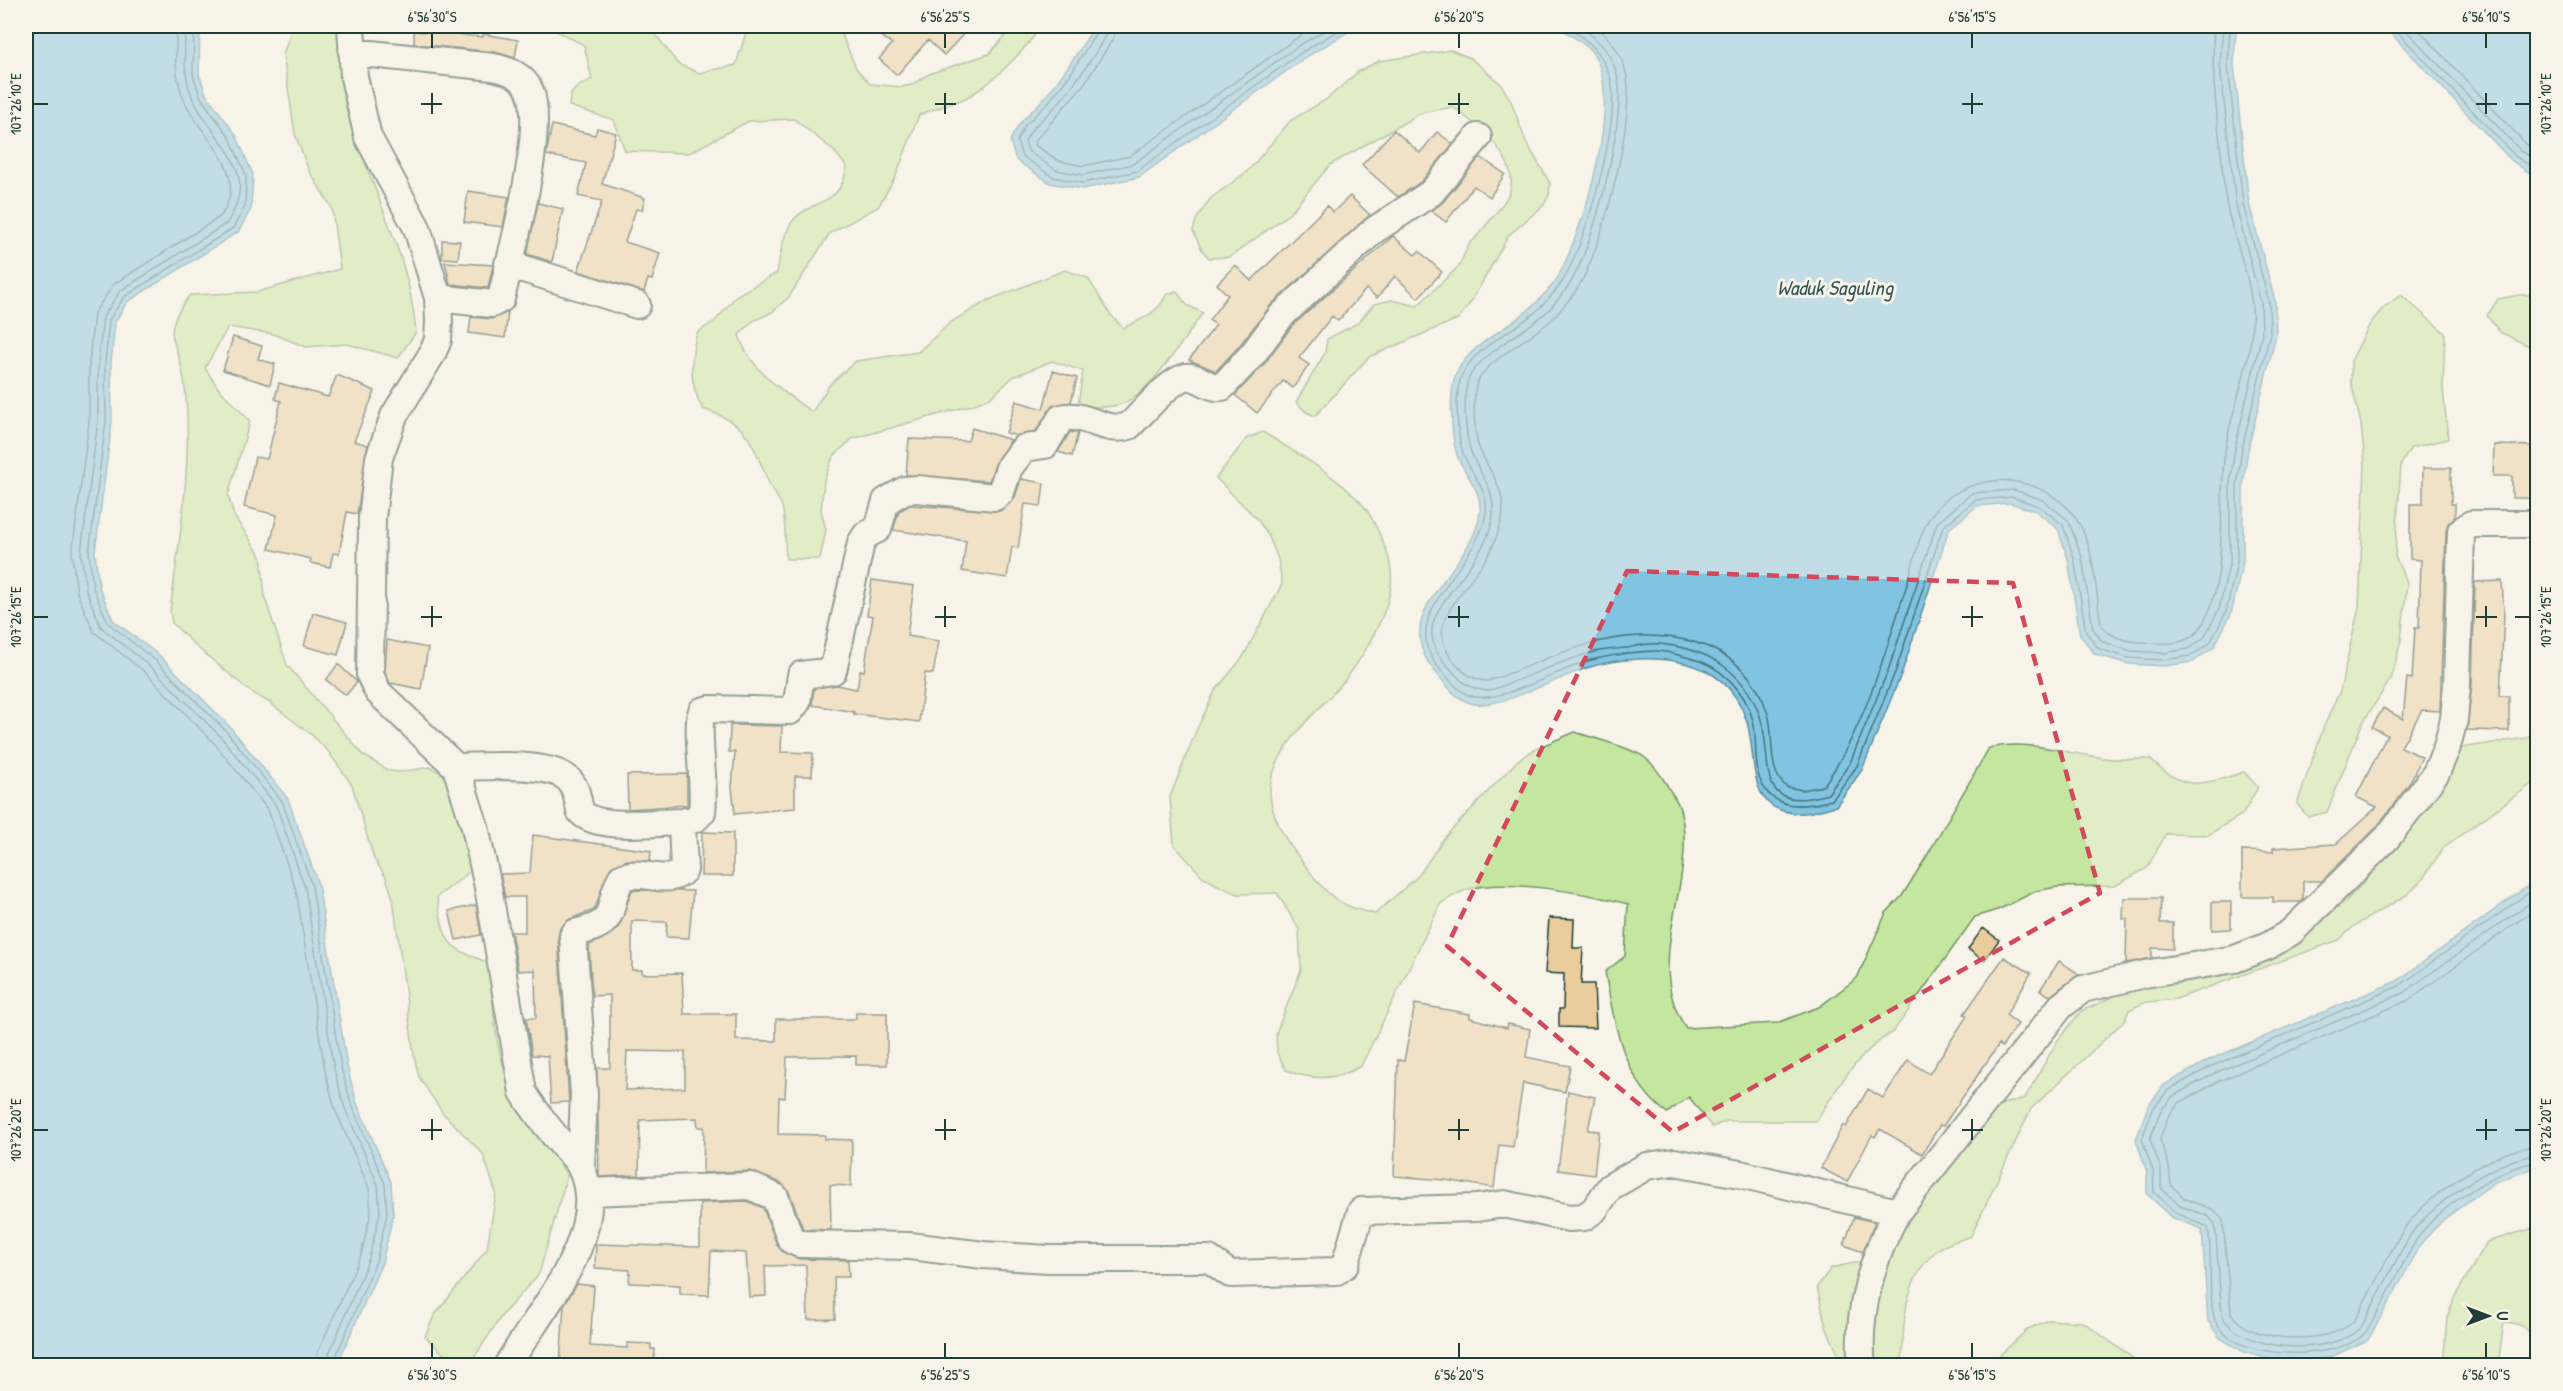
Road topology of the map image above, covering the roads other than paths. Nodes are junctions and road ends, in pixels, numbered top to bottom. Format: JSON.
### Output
{"nodes":[{"id":1,"x":351,"y":26,"type":"edge"},
{"id":2,"x":352,"y":52,"type":"junction"},
{"id":3,"x":1479,"y":138,"type":"dead end"},
{"id":4,"x":508,"y":264,"type":"junction"},
{"id":5,"x":438,"y":298,"type":"junction"},
{"id":6,"x":637,"y":305,"type":"dead end"},
{"id":7,"x":2538,"y":524,"type":"edge"},
{"id":8,"x":456,"y":767,"type":"junction"},
{"id":9,"x":682,"y":822,"type":"junction"},
{"id":10,"x":581,"y":1167,"type":"junction"},
{"id":11,"x":589,"y":1192,"type":"junction"},
{"id":12,"x":1898,"y":1212,"type":"junction"},
{"id":13,"x":507,"y":1365,"type":"edge"},
{"id":14,"x":1862,"y":1365,"type":"edge"}],
"edges":[{"from":1,"to":2,"type":"street"},
{"from":2,"to":4,"type":"street"},
{"from":2,"to":5,"type":"street"},
{"from":3,"to":9,"type":"street"},
{"from":4,"to":5,"type":"street"},
{"from":4,"to":6,"type":"street"},
{"from":5,"to":8,"type":"street"},
{"from":7,"to":12,"type":"street"},
{"from":8,"to":9,"type":"street"},
{"from":8,"to":10,"type":"street"},
{"from":9,"to":10,"type":"street"},
{"from":10,"to":11,"type":"street"},
{"from":11,"to":12,"type":"street"},
{"from":11,"to":13,"type":"street"},
{"from":12,"to":14,"type":"street"}]}
